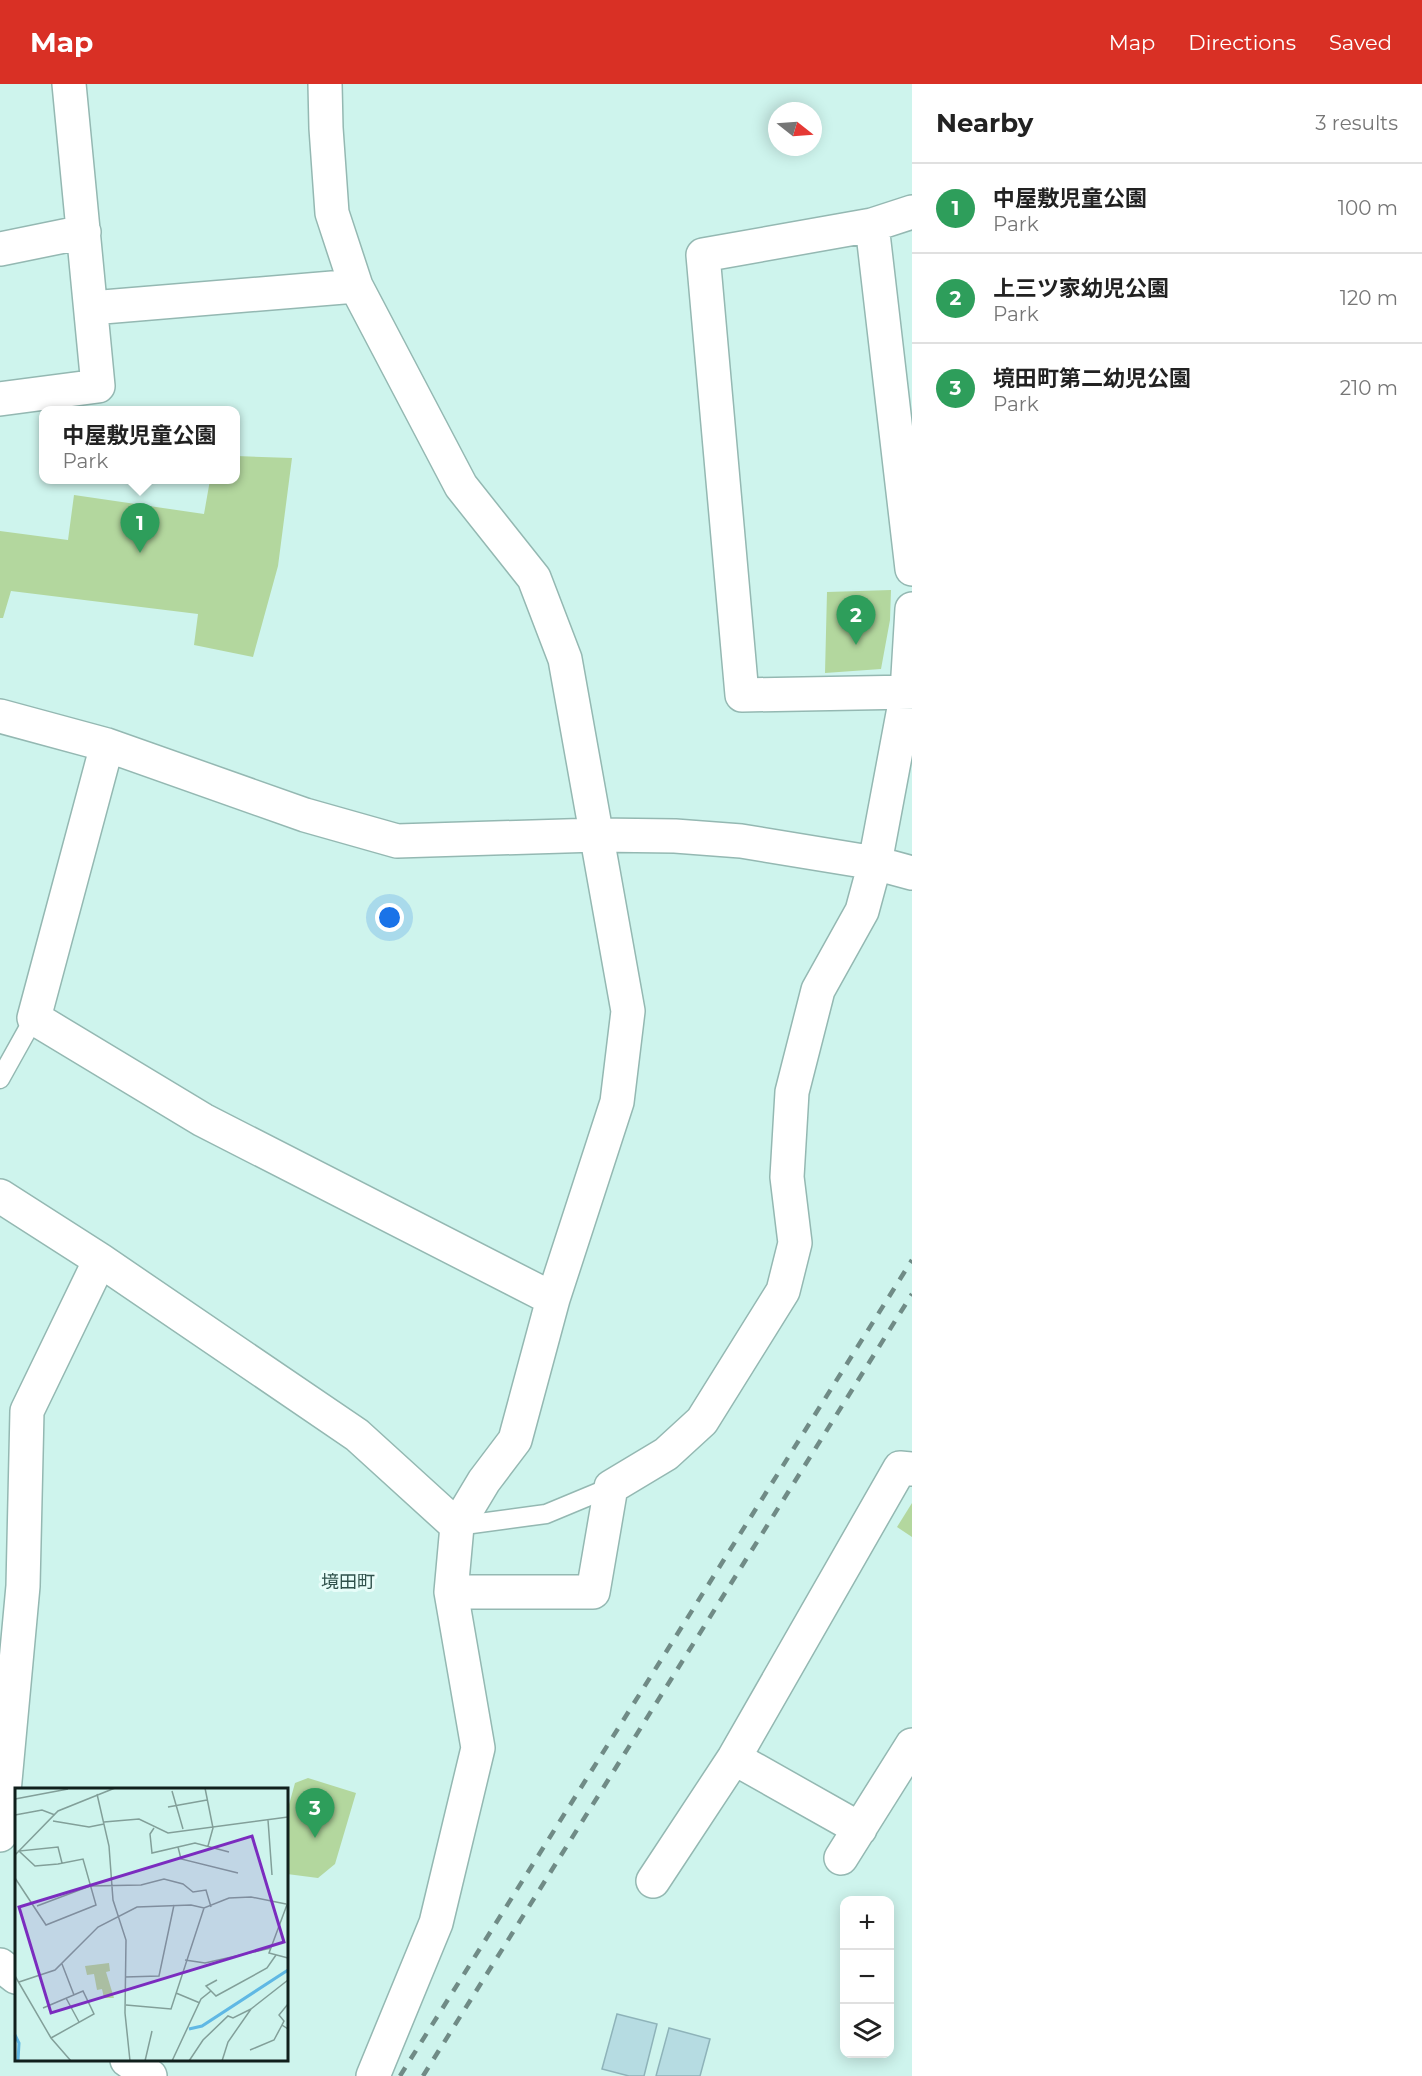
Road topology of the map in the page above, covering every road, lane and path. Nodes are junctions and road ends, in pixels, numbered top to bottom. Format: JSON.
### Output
{"nodes":[{"id":1,"x":69,"y":84,"type":"edge"},
{"id":2,"x":325,"y":84,"type":"edge"},
{"id":3,"x":912,"y":212,"type":"edge"},
{"id":4,"x":872,"y":225,"type":"junction"},
{"id":5,"x":84,"y":232,"type":"junction"},
{"id":6,"x":0,"y":249,"type":"edge"},
{"id":7,"x":356,"y":286,"type":"junction"},
{"id":8,"x":91,"y":308,"type":"junction"},
{"id":9,"x":0,"y":399,"type":"edge"},
{"id":10,"x":912,"y":569,"type":"edge"},
{"id":11,"x":912,"y":609,"type":"edge"},
{"id":12,"x":910,"y":692,"type":"edge"},
{"id":13,"x":0,"y":716,"type":"edge"},
{"id":14,"x":107,"y":744,"type":"junction"},
{"id":15,"x":597,"y":835,"type":"junction"},
{"id":16,"x":875,"y":863,"type":"junction"},
{"id":17,"x":912,"y":873,"type":"edge"},
{"id":18,"x":34,"y":1018,"type":"junction"},
{"id":19,"x":0,"y":1080,"type":"edge"},
{"id":20,"x":0,"y":1196,"type":"edge"},
{"id":21,"x":100,"y":1260,"type":"junction"},
{"id":22,"x":553,"y":1299,"type":"junction"},
{"id":23,"x":912,"y":1468,"type":"edge"},
{"id":24,"x":611,"y":1486,"type":"junction"},
{"id":25,"x":457,"y":1526,"type":"junction"},
{"id":26,"x":451,"y":1592,"type":"junction"},
{"id":27,"x":912,"y":1745,"type":"edge"},
{"id":28,"x":734,"y":1758,"type":"junction"},
{"id":29,"x":860,"y":1829,"type":"junction"},
{"id":30,"x":0,"y":1835,"type":"edge"},
{"id":31,"x":841,"y":1858,"type":"dead end"},
{"id":32,"x":653,"y":1881,"type":"dead end"},
{"id":33,"x":0,"y":1965,"type":"edge"},
{"id":34,"x":15,"y":1976,"type":"edge"},
{"id":35,"x":121,"y":2061,"type":"edge"},
{"id":36,"x":128,"y":2061,"type":"edge"},
{"id":37,"x":110,"y":2076,"type":"edge"},
{"id":38,"x":150,"y":2076,"type":"edge"},
{"id":39,"x":373,"y":2076,"type":"edge"}],
"edges":[{"from":1,"to":5,"type":"street"},
{"from":2,"to":7,"type":"street"},
{"from":3,"to":4,"type":"street"},
{"from":4,"to":10,"type":"street"},
{"from":4,"to":12,"type":"street"},
{"from":5,"to":6,"type":"street"},
{"from":5,"to":8,"type":"street"},
{"from":7,"to":8,"type":"street"},
{"from":7,"to":15,"type":"street"},
{"from":8,"to":9,"type":"street"},
{"from":11,"to":12,"type":"street"},
{"from":12,"to":16,"type":"street"},
{"from":13,"to":14,"type":"street"},
{"from":14,"to":15,"type":"street"},
{"from":14,"to":18,"type":"street"},
{"from":15,"to":16,"type":"street"},
{"from":15,"to":22,"type":"street"},
{"from":16,"to":17,"type":"street"},
{"from":16,"to":24,"type":"street"},
{"from":18,"to":19,"type":"lane"},
{"from":18,"to":22,"type":"street"},
{"from":20,"to":21,"type":"street"},
{"from":21,"to":25,"type":"street"},
{"from":21,"to":30,"type":"street"},
{"from":22,"to":25,"type":"street"},
{"from":23,"to":28,"type":"street"},
{"from":24,"to":25,"type":"lane"},
{"from":24,"to":26,"type":"street"},
{"from":25,"to":26,"type":"street"},
{"from":26,"to":39,"type":"street"},
{"from":27,"to":29,"type":"street"},
{"from":28,"to":29,"type":"street"},
{"from":28,"to":32,"type":"street"},
{"from":29,"to":31,"type":"street"},
{"from":33,"to":34,"type":"street"},
{"from":35,"to":37,"type":"street"},
{"from":36,"to":38,"type":"street"}]}
